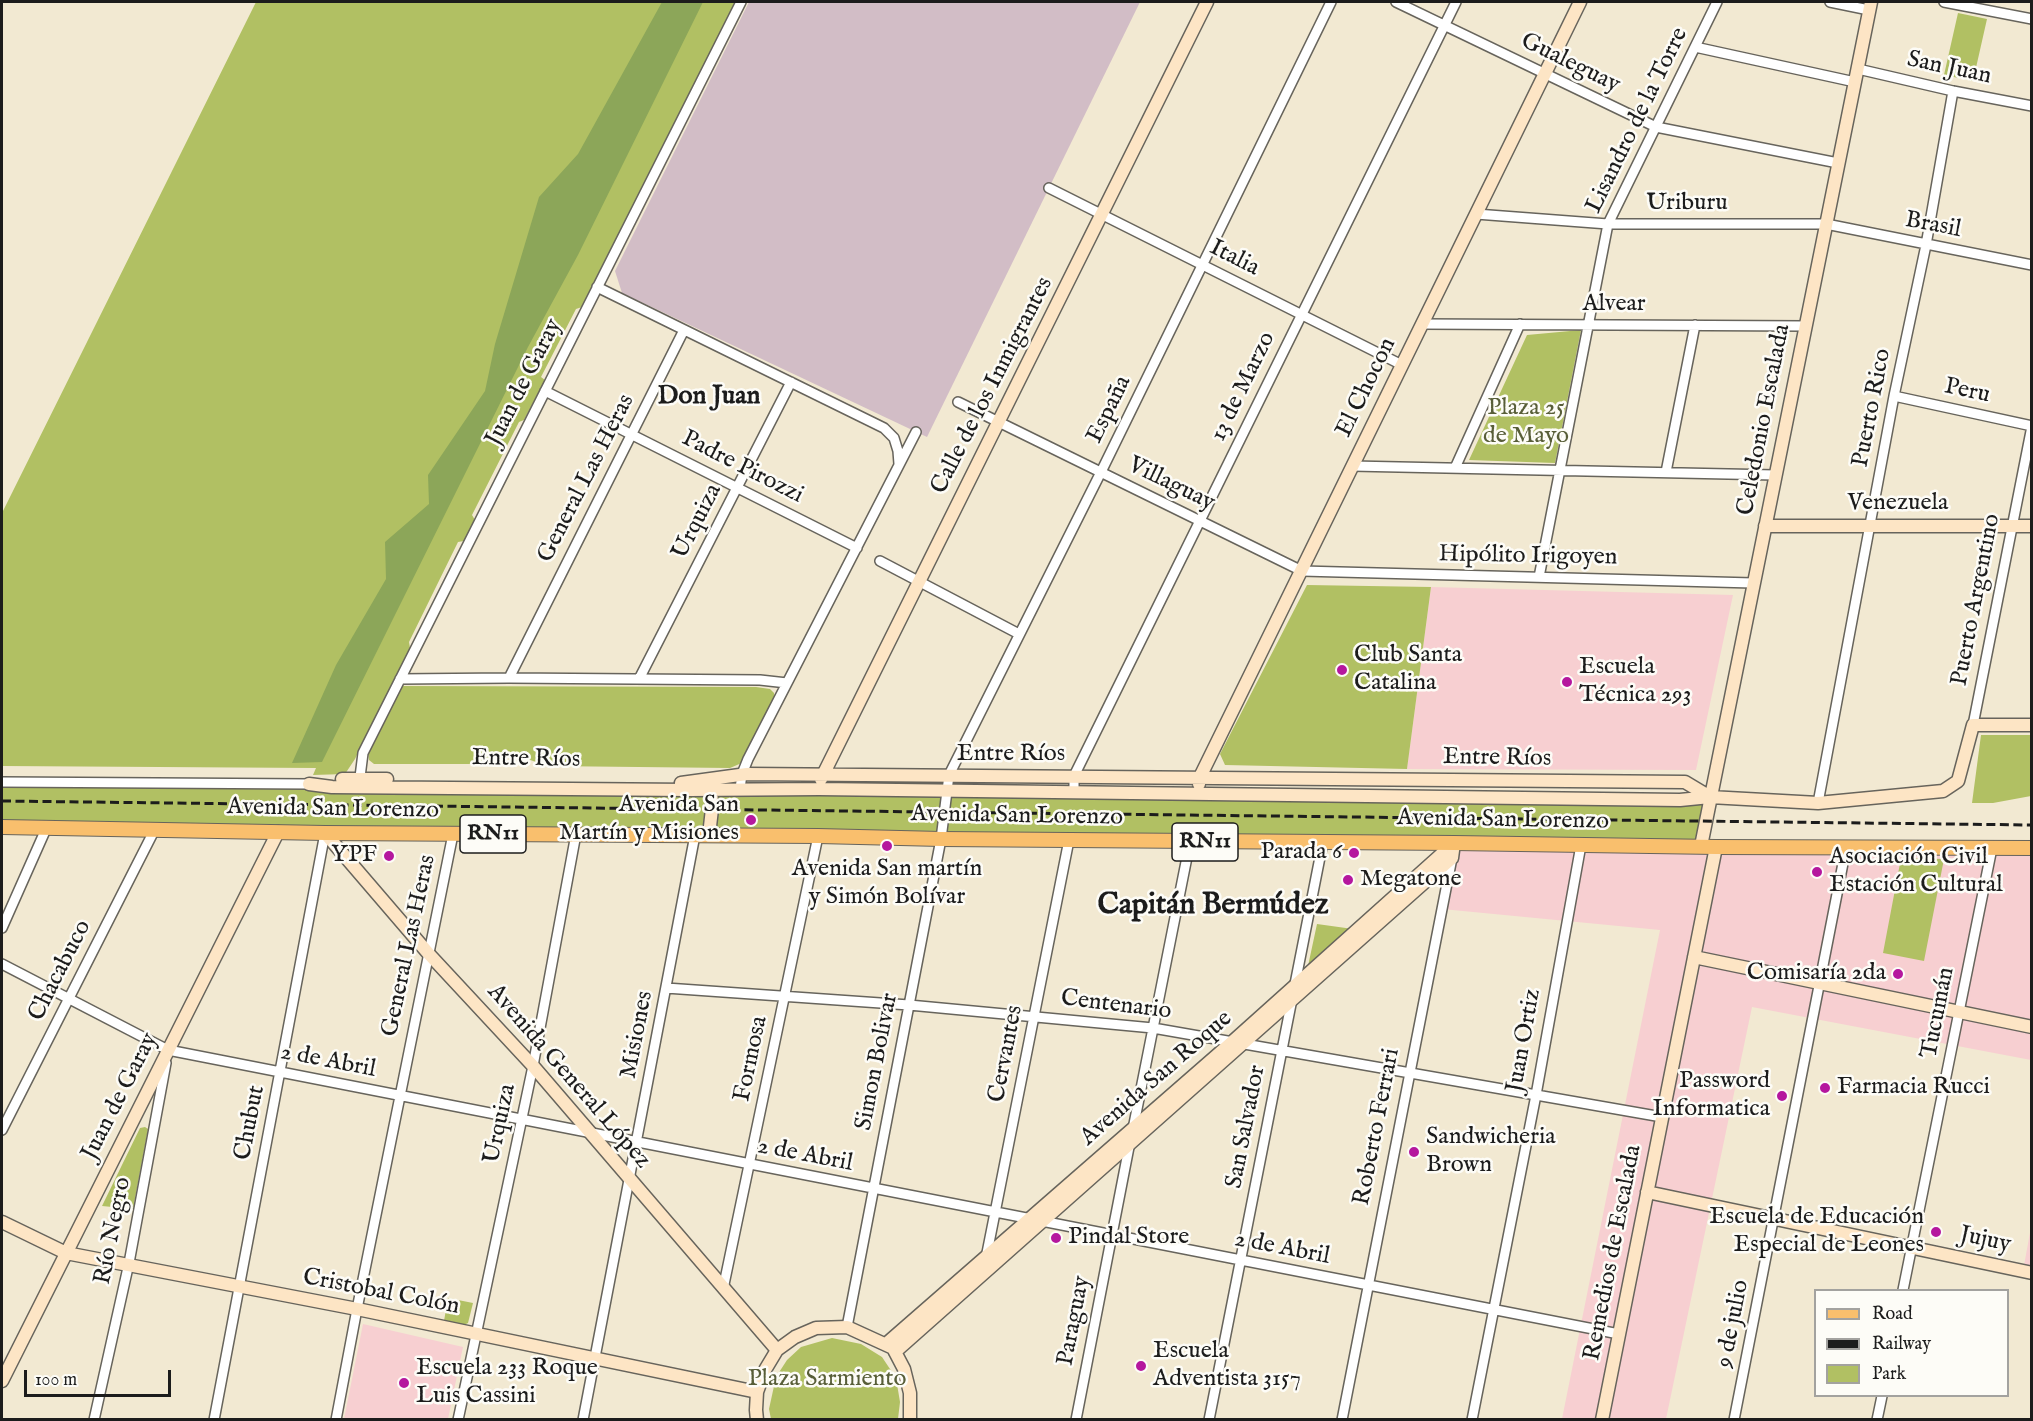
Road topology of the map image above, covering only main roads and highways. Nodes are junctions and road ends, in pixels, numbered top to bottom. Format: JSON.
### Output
{"nodes":[{"id":1,"x":2,"y":827,"type":"edge"},
{"id":2,"x":2031,"y":848,"type":"edge"}],
"edges":[{"from":1,"to":2,"type":"main road","name":"Avenida San Lorenzo","number":"RN11"}]}
